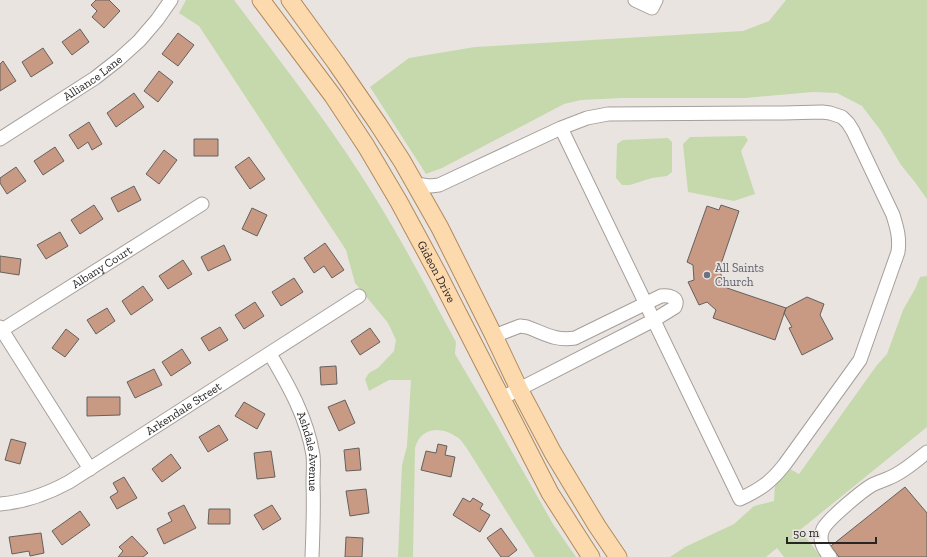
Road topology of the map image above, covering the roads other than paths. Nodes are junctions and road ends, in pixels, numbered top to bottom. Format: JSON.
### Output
{"nodes":[{"id":1,"x":171,"y":0,"type":"edge"},
{"id":2,"x":261,"y":0,"type":"edge"},
{"id":3,"x":290,"y":0,"type":"edge"},
{"id":4,"x":635,"y":0,"type":"edge"},
{"id":5,"x":656,"y":0,"type":"edge"},
{"id":6,"x":561,"y":128,"type":"junction"},
{"id":7,"x":0,"y":138,"type":"edge"},
{"id":8,"x":415,"y":184,"type":"junction"},
{"id":9,"x":202,"y":204,"type":"dead end"},
{"id":10,"x":360,"y":296,"type":"dead end"},
{"id":11,"x":645,"y":303,"type":"junction"},
{"id":12,"x":654,"y":320,"type":"junction"},
{"id":13,"x":1,"y":329,"type":"edge"},
{"id":14,"x":494,"y":336,"type":"junction"},
{"id":15,"x":270,"y":354,"type":"junction"},
{"id":16,"x":519,"y":389,"type":"junction"},
{"id":17,"x":502,"y":398,"type":"junction"},
{"id":18,"x":927,"y":452,"type":"edge"},
{"id":19,"x":90,"y":469,"type":"junction"},
{"id":20,"x":0,"y":504,"type":"edge"},
{"id":21,"x":312,"y":557,"type":"edge"},
{"id":22,"x":590,"y":557,"type":"edge"},
{"id":23,"x":618,"y":557,"type":"edge"},
{"id":24,"x":830,"y":557,"type":"edge"}],
"edges":[{"from":1,"to":7,"type":"street","name":"Alliance Lane"},
{"from":2,"to":17,"type":"main road","name":"Gideon Drive"},
{"from":3,"to":8,"type":"main road","name":"Gideon Drive"},
{"from":4,"to":5,"type":"street"},
{"from":6,"to":8,"type":"street"},
{"from":6,"to":11,"type":"street"},
{"from":6,"to":12,"type":"street"},
{"from":8,"to":14,"type":"main road","name":"Gideon Drive"},
{"from":9,"to":13,"type":"street","name":"Albany Court"},
{"from":10,"to":15,"type":"street","name":"Arkendale Street"},
{"from":11,"to":12,"type":"street"},
{"from":11,"to":12,"type":"street"},
{"from":11,"to":14,"type":"street"},
{"from":12,"to":16,"type":"street"},
{"from":13,"to":19,"type":"street"},
{"from":14,"to":16,"type":"main road","name":"Gideon Drive"},
{"from":15,"to":19,"type":"street","name":"Arkendale Street"},
{"from":15,"to":21,"type":"street","name":"Ashdale Avenue"},
{"from":16,"to":17,"type":"street"},
{"from":16,"to":23,"type":"main road","name":"Gideon Drive"},
{"from":17,"to":22,"type":"main road","name":"Gideon Drive"},
{"from":18,"to":24,"type":"street"},
{"from":19,"to":20,"type":"street","name":"Arkendale Street"}]}
